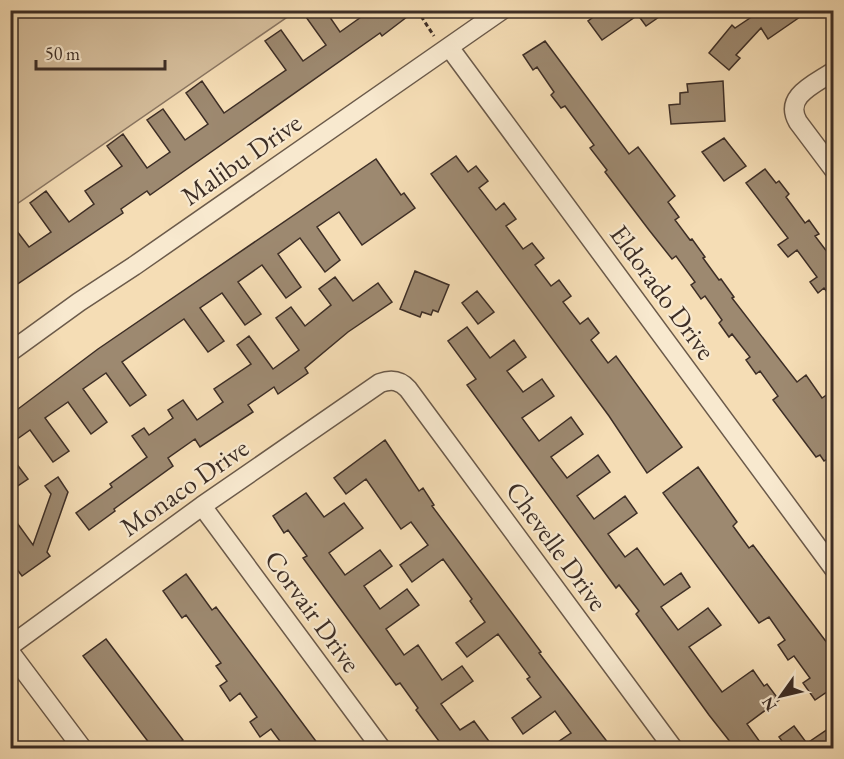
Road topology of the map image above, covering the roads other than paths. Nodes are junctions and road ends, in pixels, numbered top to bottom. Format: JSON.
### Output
{"nodes":[{"id":1,"x":502,"y":10,"type":"edge"},
{"id":2,"x":444,"y":45,"type":"junction"},
{"id":3,"x":834,"y":71,"type":"edge"},
{"id":4,"x":834,"y":170,"type":"edge"},
{"id":5,"x":10,"y":352,"type":"edge"},
{"id":6,"x":394,"y":380,"type":"joint"},
{"id":7,"x":201,"y":506,"type":"junction"},
{"id":8,"x":834,"y":569,"type":"edge"},
{"id":9,"x":10,"y":646,"type":"edge"},
{"id":10,"x":10,"y":652,"type":"edge"},
{"id":11,"x":82,"y":748,"type":"edge"},
{"id":12,"x":381,"y":748,"type":"edge"},
{"id":13,"x":673,"y":748,"type":"edge"}],
"edges":[{"from":1,"to":2,"type":"street","name":"Malibu Drive"},
{"from":2,"to":5,"type":"street","name":"Malibu Drive"},
{"from":2,"to":8,"type":"street","name":"Eldorado Drive"},
{"from":3,"to":4,"type":"street"},
{"from":6,"to":7,"type":"street","name":"Monaco Drive"},
{"from":6,"to":13,"type":"street","name":"Chevelle Drive"},
{"from":7,"to":9,"type":"street","name":"Monaco Drive"},
{"from":7,"to":12,"type":"street","name":"Corvair Drive"},
{"from":10,"to":11,"type":"street"}]}
